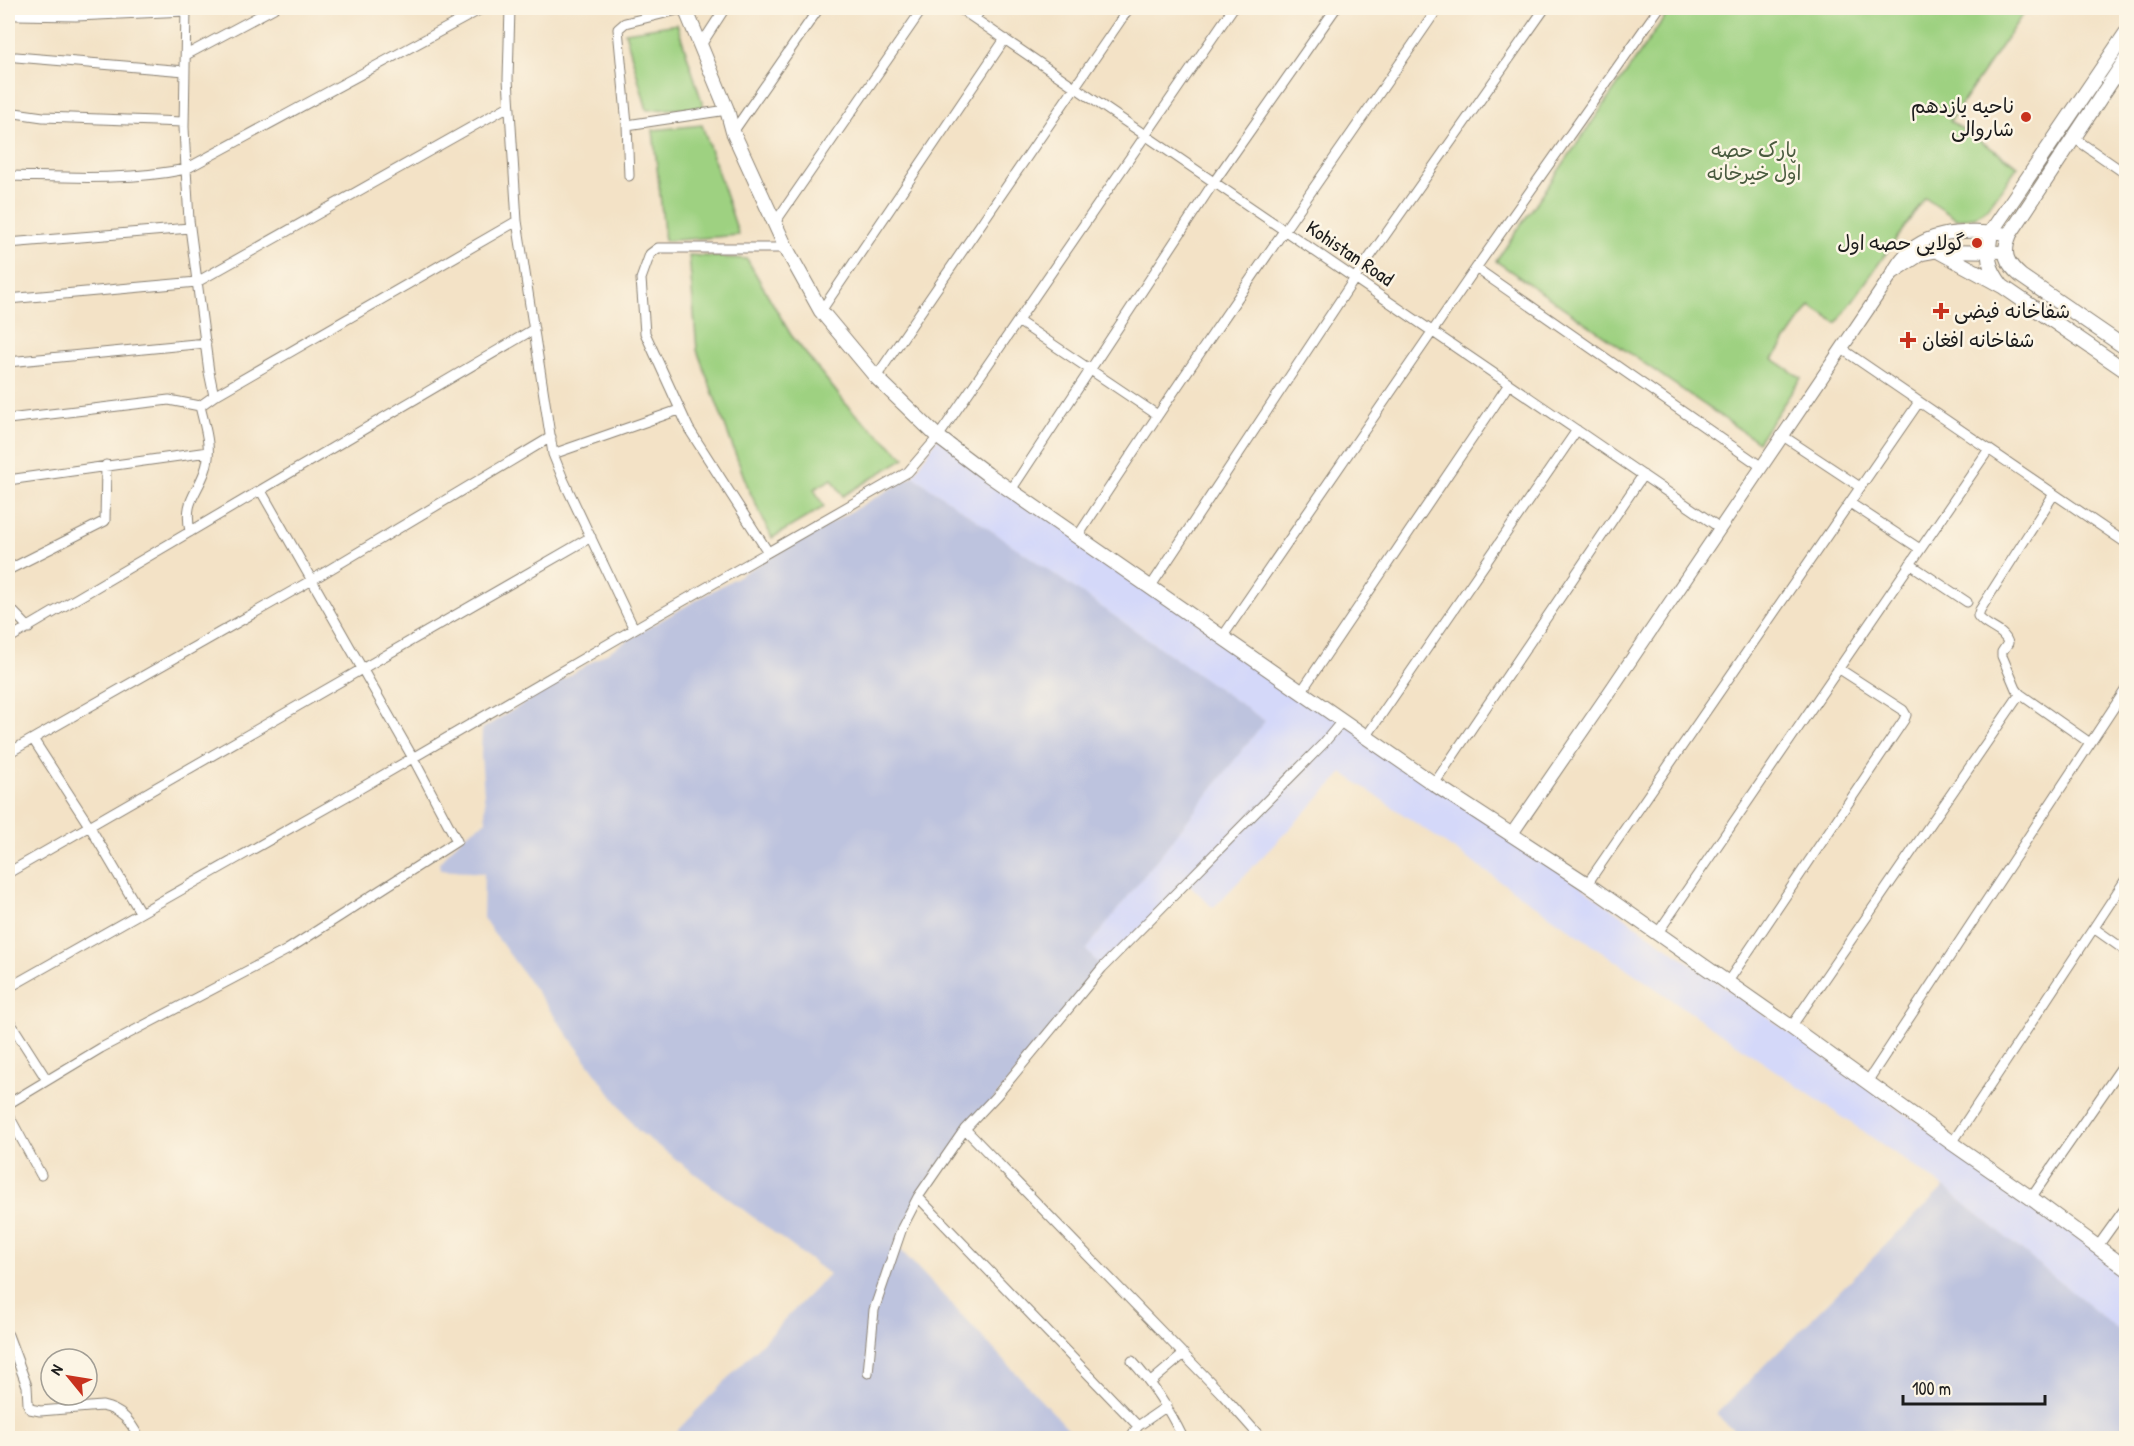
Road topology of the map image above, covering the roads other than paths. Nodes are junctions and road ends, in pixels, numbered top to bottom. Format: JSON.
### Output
{"nodes":[{"id":1,"x":274,"y":8,"type":"edge"},
{"id":2,"x":483,"y":8,"type":"edge"},
{"id":3,"x":510,"y":8,"type":"edge"},
{"id":4,"x":686,"y":8,"type":"edge"},
{"id":5,"x":725,"y":8,"type":"edge"},
{"id":6,"x":819,"y":8,"type":"edge"},
{"id":7,"x":922,"y":8,"type":"edge"},
{"id":8,"x":959,"y":8,"type":"edge"},
{"id":9,"x":982,"y":8,"type":"edge"},
{"id":10,"x":1129,"y":8,"type":"edge"},
{"id":11,"x":1233,"y":8,"type":"edge"},
{"id":12,"x":1336,"y":8,"type":"edge"},
{"id":13,"x":1438,"y":8,"type":"edge"},
{"id":14,"x":1545,"y":8,"type":"edge"},
{"id":15,"x":1659,"y":8,"type":"edge"},
{"id":16,"x":186,"y":9,"type":"edge"},
{"id":17,"x":17,"y":15,"type":"dead end"},
{"id":18,"x":975,"y":18,"type":"junction"},
{"id":19,"x":2127,"y":33,"type":"edge"},
{"id":20,"x":1005,"y":39,"type":"junction"},
{"id":21,"x":701,"y":45,"type":"junction"},
{"id":22,"x":186,"y":56,"type":"junction"},
{"id":23,"x":16,"y":57,"type":"dead end"},
{"id":24,"x":2127,"y":59,"type":"edge"},
{"id":25,"x":185,"y":71,"type":"junction"},
{"id":26,"x":2094,"y":81,"type":"junction"},
{"id":27,"x":1074,"y":87,"type":"junction"},
{"id":28,"x":2106,"y":89,"type":"junction"},
{"id":29,"x":509,"y":106,"type":"junction"},
{"id":30,"x":727,"y":110,"type":"junction"},
{"id":31,"x":8,"y":112,"type":"edge"},
{"id":32,"x":184,"y":122,"type":"junction"},
{"id":33,"x":627,"y":124,"type":"junction"},
{"id":34,"x":733,"y":132,"type":"junction"},
{"id":35,"x":1144,"y":135,"type":"junction"},
{"id":36,"x":2074,"y":138,"type":"junction"},
{"id":37,"x":186,"y":169,"type":"junction"},
{"id":38,"x":2127,"y":174,"type":"edge"},
{"id":39,"x":8,"y":176,"type":"edge"},
{"id":40,"x":628,"y":176,"type":"dead end"},
{"id":41,"x":1214,"y":182,"type":"junction"},
{"id":42,"x":517,"y":221,"type":"junction"},
{"id":43,"x":774,"y":224,"type":"junction"},
{"id":44,"x":190,"y":228,"type":"junction"},
{"id":45,"x":1285,"y":231,"type":"junction"},
{"id":46,"x":1991,"y":232,"type":"junction"},
{"id":47,"x":2010,"y":234,"type":"junction"},
{"id":48,"x":8,"y":243,"type":"edge"},
{"id":49,"x":786,"y":248,"type":"junction"},
{"id":50,"x":1938,"y":250,"type":"junction"},
{"id":51,"x":1988,"y":250,"type":"junction"},
{"id":52,"x":2008,"y":259,"type":"junction"},
{"id":53,"x":1476,"y":268,"type":"junction"},
{"id":54,"x":1892,"y":274,"type":"junction"},
{"id":55,"x":1355,"y":278,"type":"junction"},
{"id":56,"x":197,"y":282,"type":"junction"},
{"id":57,"x":2002,"y":286,"type":"junction"},
{"id":58,"x":8,"y":299,"type":"edge"},
{"id":59,"x":821,"y":311,"type":"junction"},
{"id":60,"x":1017,"y":321,"type":"junction"},
{"id":61,"x":534,"y":329,"type":"junction"},
{"id":62,"x":1433,"y":331,"type":"junction"},
{"id":63,"x":206,"y":343,"type":"junction"},
{"id":64,"x":1842,"y":348,"type":"junction"},
{"id":65,"x":2127,"y":348,"type":"edge"},
{"id":66,"x":8,"y":362,"type":"edge"},
{"id":67,"x":1090,"y":369,"type":"junction"},
{"id":68,"x":2127,"y":371,"type":"edge"},
{"id":69,"x":876,"y":377,"type":"junction"},
{"id":70,"x":1509,"y":384,"type":"junction"},
{"id":71,"x":214,"y":396,"type":"junction"},
{"id":72,"x":1919,"y":402,"type":"junction"},
{"id":73,"x":200,"y":406,"type":"junction"},
{"id":74,"x":679,"y":410,"type":"junction"},
{"id":75,"x":1156,"y":414,"type":"junction"},
{"id":76,"x":8,"y":419,"type":"edge"},
{"id":77,"x":1577,"y":430,"type":"junction"},
{"id":78,"x":1782,"y":436,"type":"junction"},
{"id":79,"x":551,"y":437,"type":"junction"},
{"id":80,"x":938,"y":437,"type":"junction"},
{"id":81,"x":1989,"y":449,"type":"junction"},
{"id":82,"x":208,"y":452,"type":"junction"},
{"id":83,"x":553,"y":454,"type":"junction"},
{"id":84,"x":106,"y":465,"type":"junction"},
{"id":85,"x":1762,"y":466,"type":"junction"},
{"id":86,"x":1643,"y":475,"type":"junction"},
{"id":87,"x":8,"y":480,"type":"edge"},
{"id":88,"x":1860,"y":487,"type":"junction"},
{"id":89,"x":1011,"y":490,"type":"junction"},
{"id":90,"x":261,"y":491,"type":"junction"},
{"id":91,"x":2054,"y":494,"type":"junction"},
{"id":92,"x":1850,"y":503,"type":"junction"},
{"id":93,"x":1720,"y":528,"type":"junction"},
{"id":94,"x":190,"y":532,"type":"junction"},
{"id":95,"x":1078,"y":536,"type":"junction"},
{"id":96,"x":591,"y":537,"type":"junction"},
{"id":97,"x":2127,"y":543,"type":"edge"},
{"id":98,"x":1920,"y":549,"type":"junction"},
{"id":99,"x":768,"y":552,"type":"junction"},
{"id":100,"x":1910,"y":564,"type":"junction"},
{"id":101,"x":8,"y":570,"type":"edge"},
{"id":102,"x":312,"y":580,"type":"junction"},
{"id":103,"x":1151,"y":586,"type":"junction"},
{"id":104,"x":1967,"y":602,"type":"dead end"},
{"id":105,"x":8,"y":606,"type":"edge"},
{"id":106,"x":29,"y":628,"type":"junction"},
{"id":107,"x":634,"y":629,"type":"junction"},
{"id":108,"x":1223,"y":636,"type":"junction"},
{"id":109,"x":8,"y":639,"type":"edge"},
{"id":110,"x":1838,"y":668,"type":"junction"},
{"id":111,"x":363,"y":670,"type":"junction"},
{"id":112,"x":2127,"y":689,"type":"edge"},
{"id":113,"x":1301,"y":692,"type":"junction"},
{"id":114,"x":2020,"y":694,"type":"junction"},
{"id":115,"x":1343,"y":720,"type":"junction"},
{"id":116,"x":1366,"y":737,"type":"junction"},
{"id":117,"x":33,"y":739,"type":"junction"},
{"id":118,"x":2090,"y":743,"type":"junction"},
{"id":119,"x":8,"y":753,"type":"edge"},
{"id":120,"x":413,"y":758,"type":"junction"},
{"id":121,"x":1434,"y":784,"type":"junction"},
{"id":122,"x":90,"y":826,"type":"junction"},
{"id":123,"x":1511,"y":835,"type":"junction"},
{"id":124,"x":8,"y":873,"type":"edge"},
{"id":125,"x":2127,"y":879,"type":"edge"},
{"id":126,"x":1587,"y":884,"type":"junction"},
{"id":127,"x":140,"y":912,"type":"junction"},
{"id":128,"x":2095,"y":929,"type":"junction"},
{"id":129,"x":1657,"y":934,"type":"junction"},
{"id":130,"x":2127,"y":951,"type":"edge"},
{"id":131,"x":1727,"y":983,"type":"junction"},
{"id":132,"x":8,"y":987,"type":"edge"},
{"id":133,"x":8,"y":1019,"type":"edge"},
{"id":134,"x":1791,"y":1027,"type":"junction"},
{"id":135,"x":2127,"y":1061,"type":"edge"},
{"id":136,"x":47,"y":1080,"type":"junction"},
{"id":137,"x":1867,"y":1082,"type":"junction"},
{"id":138,"x":8,"y":1104,"type":"edge"},
{"id":139,"x":8,"y":1114,"type":"edge"},
{"id":140,"x":965,"y":1129,"type":"junction"},
{"id":141,"x":1952,"y":1143,"type":"junction"},
{"id":142,"x":41,"y":1175,"type":"dead end"},
{"id":143,"x":918,"y":1197,"type":"junction"},
{"id":144,"x":2031,"y":1198,"type":"junction"},
{"id":145,"x":2127,"y":1207,"type":"edge"},
{"id":146,"x":2098,"y":1246,"type":"junction"},
{"id":147,"x":2127,"y":1268,"type":"edge"},
{"id":148,"x":8,"y":1335,"type":"edge"},
{"id":149,"x":1184,"y":1354,"type":"junction"},
{"id":150,"x":1132,"y":1361,"type":"dead end"},
{"id":151,"x":868,"y":1373,"type":"dead end"},
{"id":152,"x":1151,"y":1382,"type":"junction"},
{"id":153,"x":1167,"y":1406,"type":"junction"},
{"id":154,"x":1138,"y":1426,"type":"junction"},
{"id":155,"x":139,"y":1438,"type":"edge"},
{"id":156,"x":1130,"y":1438,"type":"edge"},
{"id":157,"x":1184,"y":1438,"type":"edge"},
{"id":158,"x":1261,"y":1438,"type":"edge"}],
"edges":[{"from":1,"to":22,"type":"street"},
{"from":2,"to":37,"type":"street"},
{"from":3,"to":29,"type":"street"},
{"from":4,"to":21,"type":"main road"},
{"from":4,"to":33,"type":"street"},
{"from":5,"to":21,"type":"street"},
{"from":6,"to":34,"type":"street"},
{"from":7,"to":43,"type":"street"},
{"from":8,"to":18,"type":"street","name":"Kohistan Road"},
{"from":9,"to":18,"type":"street"},
{"from":10,"to":27,"type":"street"},
{"from":11,"to":35,"type":"street"},
{"from":12,"to":41,"type":"street"},
{"from":13,"to":45,"type":"street"},
{"from":14,"to":55,"type":"street"},
{"from":15,"to":53,"type":"street"},
{"from":16,"to":17,"type":"street"},
{"from":16,"to":22,"type":"street"},
{"from":18,"to":20,"type":"street","name":"Kohistan Road"},
{"from":19,"to":26,"type":"main road"},
{"from":20,"to":27,"type":"street","name":"Kohistan Road"},
{"from":20,"to":59,"type":"street"},
{"from":21,"to":30,"type":"main road"},
{"from":22,"to":25,"type":"street"},
{"from":23,"to":25,"type":"street"},
{"from":24,"to":28,"type":"main road"},
{"from":25,"to":32,"type":"street"},
{"from":26,"to":28,"type":"main road"},
{"from":26,"to":46,"type":"main road"},
{"from":27,"to":35,"type":"street","name":"Kohistan Road"},
{"from":27,"to":69,"type":"street"},
{"from":28,"to":36,"type":"main road"},
{"from":29,"to":42,"type":"street"},
{"from":29,"to":56,"type":"street"},
{"from":30,"to":33,"type":"street"},
{"from":30,"to":34,"type":"main road"},
{"from":31,"to":32,"type":"street"},
{"from":32,"to":37,"type":"street"},
{"from":33,"to":40,"type":"street"},
{"from":34,"to":43,"type":"main road"},
{"from":35,"to":41,"type":"street","name":"Kohistan Road"},
{"from":35,"to":60,"type":"street"},
{"from":36,"to":38,"type":"street"},
{"from":36,"to":47,"type":"main road"},
{"from":37,"to":39,"type":"street"},
{"from":37,"to":44,"type":"street"},
{"from":41,"to":45,"type":"street","name":"Kohistan Road"},
{"from":41,"to":67,"type":"street"},
{"from":42,"to":61,"type":"street"},
{"from":42,"to":71,"type":"street"},
{"from":43,"to":49,"type":"main road"},
{"from":44,"to":48,"type":"street"},
{"from":44,"to":56,"type":"street"},
{"from":45,"to":55,"type":"street","name":"Kohistan Road"},
{"from":45,"to":75,"type":"street"},
{"from":46,"to":47,"type":"street"},
{"from":46,"to":51,"type":"main road"},
{"from":46,"to":54,"type":"street"},
{"from":47,"to":52,"type":"main road"},
{"from":49,"to":59,"type":"main road"},
{"from":49,"to":74,"type":"street"},
{"from":50,"to":51,"type":"street"},
{"from":50,"to":54,"type":"street"},
{"from":50,"to":57,"type":"main road"},
{"from":51,"to":52,"type":"street"},
{"from":51,"to":57,"type":"main road"},
{"from":52,"to":65,"type":"main road"},
{"from":53,"to":62,"type":"street"},
{"from":53,"to":85,"type":"street"},
{"from":54,"to":64,"type":"street"},
{"from":55,"to":62,"type":"street","name":"Kohistan Road"},
{"from":55,"to":103,"type":"street"},
{"from":56,"to":58,"type":"street"},
{"from":56,"to":63,"type":"street"},
{"from":57,"to":68,"type":"main road"},
{"from":59,"to":69,"type":"main road"},
{"from":60,"to":67,"type":"street"},
{"from":60,"to":80,"type":"street"},
{"from":61,"to":79,"type":"street"},
{"from":61,"to":90,"type":"street"},
{"from":62,"to":70,"type":"street","name":"Kohistan Road"},
{"from":62,"to":108,"type":"street"},
{"from":63,"to":66,"type":"street"},
{"from":63,"to":71,"type":"street"},
{"from":64,"to":72,"type":"street"},
{"from":64,"to":78,"type":"street"},
{"from":67,"to":75,"type":"street"},
{"from":67,"to":89,"type":"street"},
{"from":69,"to":80,"type":"main road"},
{"from":70,"to":77,"type":"street","name":"Kohistan Road"},
{"from":70,"to":113,"type":"street"},
{"from":71,"to":73,"type":"street"},
{"from":72,"to":81,"type":"street"},
{"from":72,"to":88,"type":"street"},
{"from":73,"to":76,"type":"street"},
{"from":73,"to":82,"type":"street"},
{"from":74,"to":83,"type":"street"},
{"from":74,"to":99,"type":"street"},
{"from":75,"to":95,"type":"street"},
{"from":77,"to":86,"type":"street","name":"Kohistan Road"},
{"from":77,"to":116,"type":"street"},
{"from":78,"to":85,"type":"street"},
{"from":78,"to":88,"type":"street"},
{"from":79,"to":83,"type":"street"},
{"from":79,"to":102,"type":"street"},
{"from":80,"to":89,"type":"main road"},
{"from":80,"to":99,"type":"street"},
{"from":81,"to":91,"type":"street"},
{"from":81,"to":98,"type":"street"},
{"from":82,"to":84,"type":"street"},
{"from":82,"to":94,"type":"street"},
{"from":83,"to":96,"type":"street"},
{"from":84,"to":87,"type":"street"},
{"from":84,"to":101,"type":"street"},
{"from":85,"to":93,"type":"street"},
{"from":86,"to":93,"type":"street","name":"Kohistan Road"},
{"from":86,"to":121,"type":"street"},
{"from":88,"to":92,"type":"street"},
{"from":89,"to":95,"type":"main road"},
{"from":90,"to":94,"type":"street"},
{"from":90,"to":102,"type":"street"},
{"from":91,"to":97,"type":"street"},
{"from":91,"to":114,"type":"street"},
{"from":92,"to":98,"type":"street"},
{"from":92,"to":126,"type":"street"},
{"from":93,"to":123,"type":"street"},
{"from":94,"to":106,"type":"street"},
{"from":95,"to":103,"type":"main road"},
{"from":96,"to":107,"type":"street"},
{"from":96,"to":111,"type":"street"},
{"from":98,"to":100,"type":"street"},
{"from":99,"to":107,"type":"street"},
{"from":100,"to":104,"type":"street"},
{"from":100,"to":110,"type":"street"},
{"from":102,"to":111,"type":"street"},
{"from":102,"to":117,"type":"street"},
{"from":103,"to":108,"type":"main road"},
{"from":105,"to":106,"type":"street"},
{"from":106,"to":109,"type":"street"},
{"from":107,"to":120,"type":"street"},
{"from":108,"to":113,"type":"main road"},
{"from":110,"to":129,"type":"street"},
{"from":110,"to":131,"type":"street"},
{"from":111,"to":120,"type":"street"},
{"from":111,"to":122,"type":"street"},
{"from":112,"to":118,"type":"street"},
{"from":113,"to":115,"type":"main road"},
{"from":114,"to":118,"type":"street"},
{"from":114,"to":134,"type":"street"},
{"from":115,"to":116,"type":"main road"},
{"from":115,"to":140,"type":"street"},
{"from":116,"to":121,"type":"main road"},
{"from":117,"to":119,"type":"street"},
{"from":117,"to":122,"type":"street"},
{"from":118,"to":137,"type":"street"},
{"from":120,"to":127,"type":"street"},
{"from":120,"to":136,"type":"street"},
{"from":121,"to":123,"type":"main road"},
{"from":122,"to":124,"type":"street"},
{"from":122,"to":127,"type":"street"},
{"from":123,"to":126,"type":"main road"},
{"from":125,"to":128,"type":"street"},
{"from":126,"to":129,"type":"main road"},
{"from":127,"to":132,"type":"street"},
{"from":128,"to":130,"type":"street"},
{"from":128,"to":141,"type":"street"},
{"from":129,"to":131,"type":"main road"},
{"from":131,"to":134,"type":"main road"},
{"from":133,"to":136,"type":"street"},
{"from":134,"to":137,"type":"main road"},
{"from":135,"to":144,"type":"street"},
{"from":136,"to":138,"type":"street"},
{"from":137,"to":141,"type":"main road"},
{"from":139,"to":142,"type":"street"},
{"from":140,"to":143,"type":"street"},
{"from":140,"to":149,"type":"street"},
{"from":141,"to":144,"type":"main road"},
{"from":143,"to":151,"type":"street"},
{"from":143,"to":154,"type":"street"},
{"from":144,"to":146,"type":"main road"},
{"from":145,"to":146,"type":"street"},
{"from":146,"to":147,"type":"main road"},
{"from":148,"to":155,"type":"street"},
{"from":149,"to":152,"type":"street"},
{"from":149,"to":158,"type":"street"},
{"from":150,"to":152,"type":"street"},
{"from":152,"to":153,"type":"street"},
{"from":153,"to":154,"type":"street"},
{"from":153,"to":157,"type":"street"},
{"from":154,"to":156,"type":"street"}]}
